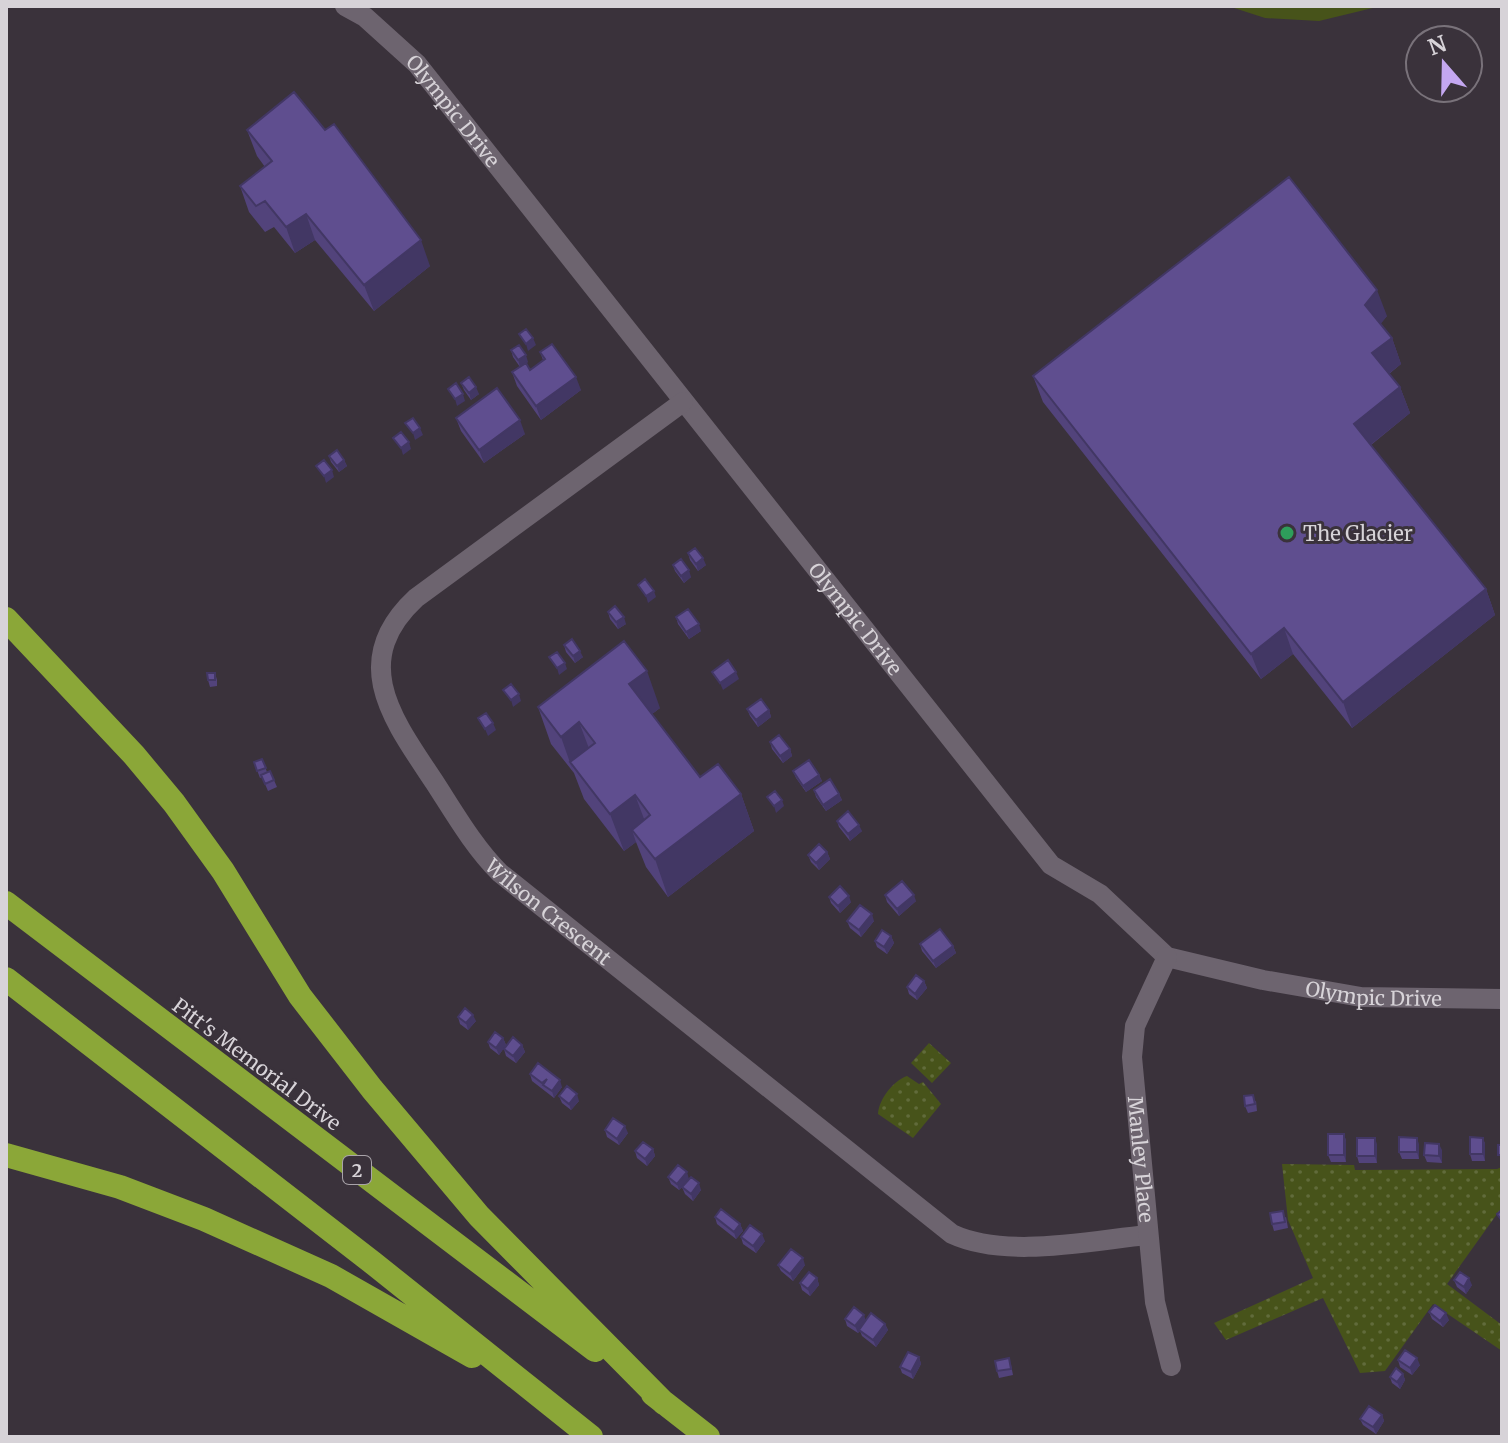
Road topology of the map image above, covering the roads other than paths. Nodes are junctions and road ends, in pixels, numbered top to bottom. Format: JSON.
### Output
{"nodes":[{"id":1,"x":345,"y":6,"type":"edge"},
{"id":2,"x":683,"y":402,"type":"junction"},
{"id":3,"x":6,"y":619,"type":"edge"},
{"id":4,"x":6,"y":903,"type":"edge"},
{"id":5,"x":1167,"y":957,"type":"junction"},
{"id":6,"x":6,"y":979,"type":"edge"},
{"id":7,"x":1502,"y":999,"type":"edge"},
{"id":8,"x":6,"y":1155,"type":"edge"},
{"id":9,"x":1147,"y":1235,"type":"junction"},
{"id":10,"x":1171,"y":1366,"type":"dead end"},
{"id":11,"x":540,"y":1395,"type":"junction"},
{"id":12,"x":664,"y":1403,"type":"junction"},
{"id":13,"x":591,"y":1437,"type":"edge"},
{"id":14,"x":708,"y":1437,"type":"edge"}],
"edges":[{"from":1,"to":2,"type":"street","name":"Olympic Drive"},
{"from":2,"to":5,"type":"street","name":"Olympic Drive"},
{"from":2,"to":9,"type":"street","name":"Wilson Crescent"},
{"from":3,"to":12,"type":"highway"},
{"from":4,"to":12,"type":"highway","name":"Pitt's Memorial Drive","number":"2"},
{"from":5,"to":7,"type":"street","name":"Olympic Drive"},
{"from":5,"to":9,"type":"street","name":"Manley Place"},
{"from":6,"to":11,"type":"highway"},
{"from":8,"to":11,"type":"highway"},
{"from":9,"to":10,"type":"street","name":"Manley Place"},
{"from":11,"to":13,"type":"highway"},
{"from":12,"to":14,"type":"highway","name":"Pitt's Memorial Drive","number":"2"}]}
